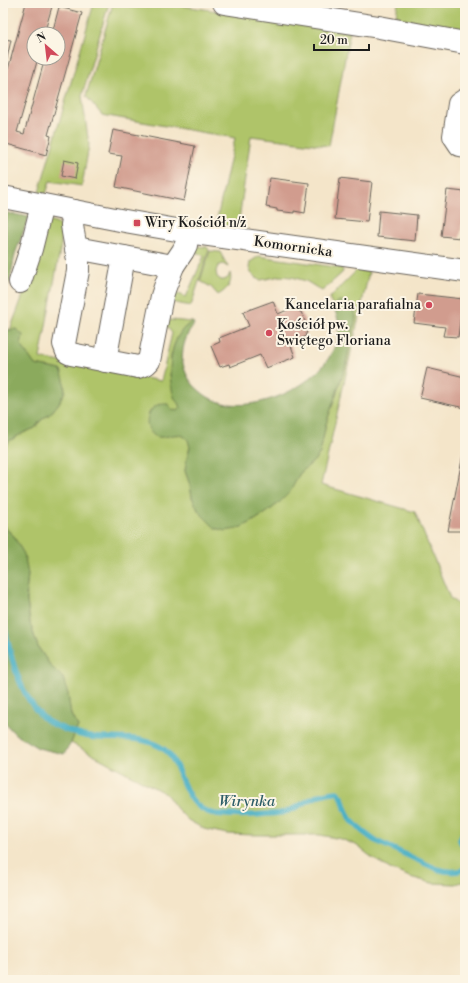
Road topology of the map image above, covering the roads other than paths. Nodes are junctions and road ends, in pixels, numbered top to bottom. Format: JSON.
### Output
{"nodes":[{"id":1,"x":224,"y":3,"type":"edge"},
{"id":2,"x":465,"y":43,"type":"edge"},
{"id":3,"x":465,"y":100,"type":"edge"},
{"id":4,"x":465,"y":146,"type":"edge"},
{"id":5,"x":3,"y":197,"type":"edge"},
{"id":6,"x":42,"y":205,"type":"junction"},
{"id":7,"x":74,"y":212,"type":"junction"},
{"id":8,"x":188,"y":232,"type":"junction"},
{"id":9,"x":76,"y":248,"type":"junction"},
{"id":10,"x":124,"y":257,"type":"junction"},
{"id":11,"x":173,"y":266,"type":"junction"},
{"id":12,"x":465,"y":271,"type":"edge"},
{"id":13,"x":20,"y":282,"type":"dead end"},
{"id":14,"x":105,"y":361,"type":"junction"}],
"edges":[{"from":1,"to":2,"type":"street"},
{"from":3,"to":4,"type":"street"},
{"from":5,"to":6,"type":"street","name":"Komornicka"},
{"from":6,"to":7,"type":"street","name":"Komornicka"},
{"from":6,"to":13,"type":"street"},
{"from":7,"to":8,"type":"street","name":"Komornicka"},
{"from":7,"to":9,"type":"street"},
{"from":8,"to":11,"type":"street"},
{"from":8,"to":12,"type":"street","name":"Komornicka"},
{"from":9,"to":10,"type":"street"},
{"from":9,"to":14,"type":"street"},
{"from":10,"to":11,"type":"street"},
{"from":10,"to":14,"type":"street"},
{"from":11,"to":14,"type":"street"}]}
